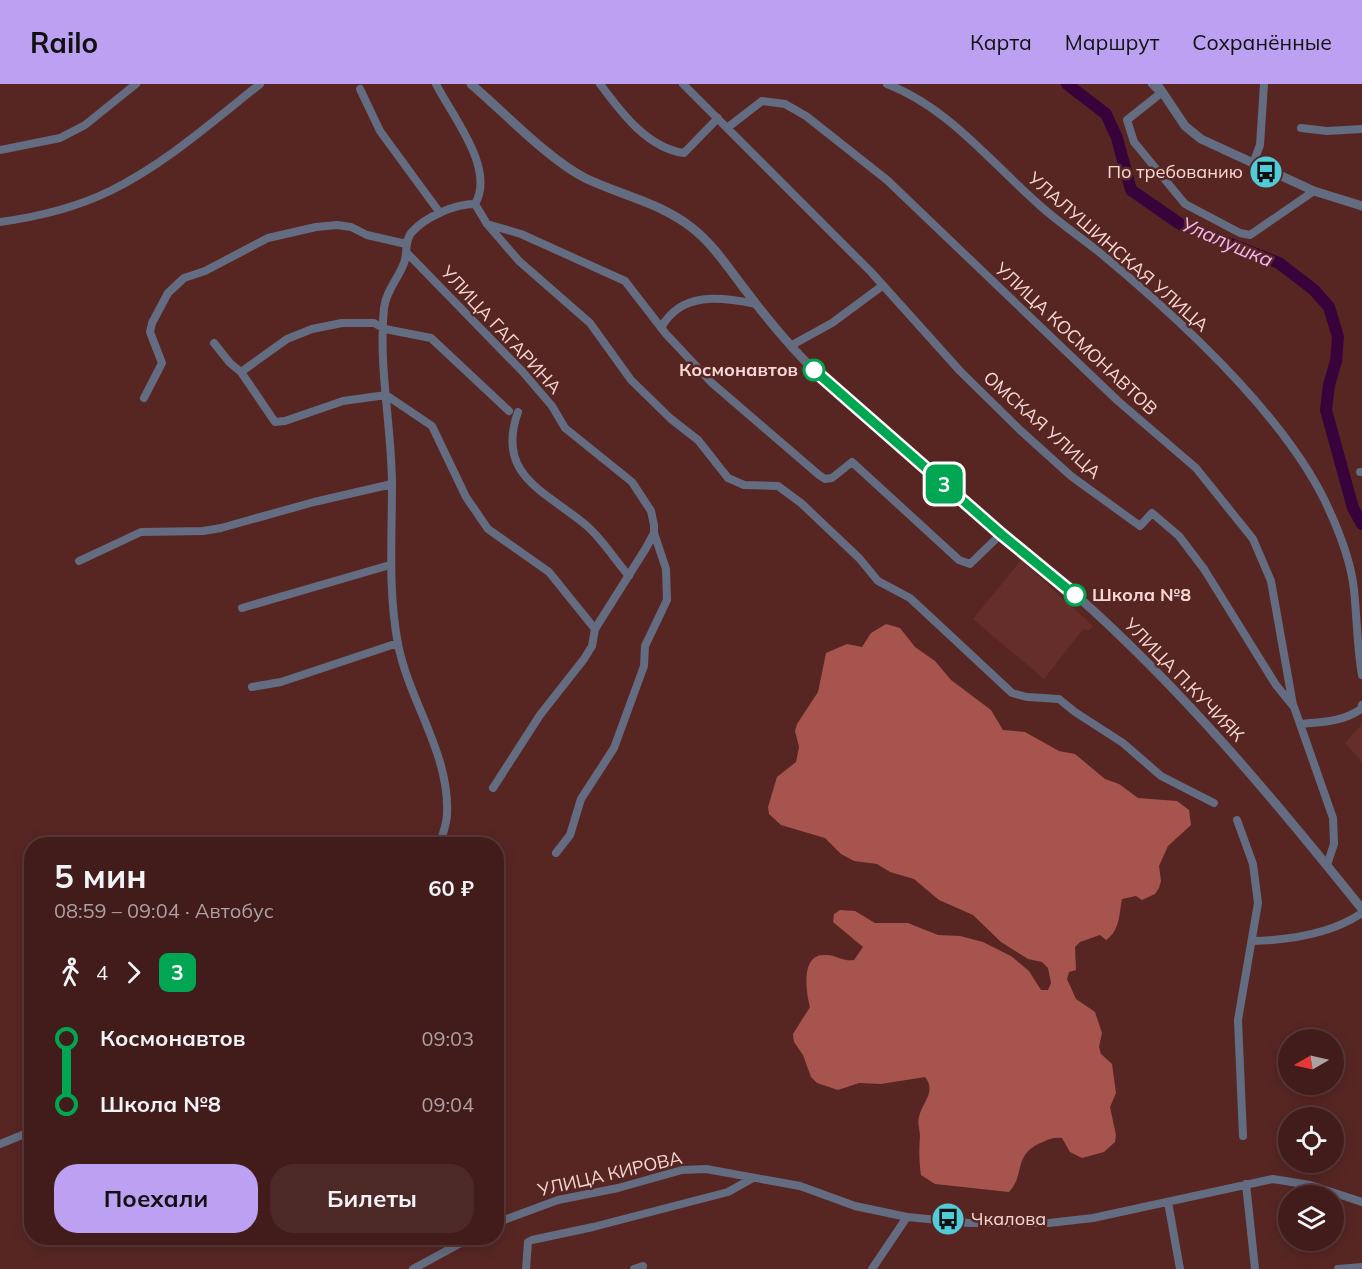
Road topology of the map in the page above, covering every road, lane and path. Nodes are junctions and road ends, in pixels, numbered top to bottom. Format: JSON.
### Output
{"nodes":[{"id":1,"x":136,"y":84,"type":"edge"},
{"id":2,"x":260,"y":84,"type":"edge"},
{"id":3,"x":436,"y":84,"type":"edge"},
{"id":4,"x":471,"y":84,"type":"edge"},
{"id":5,"x":600,"y":84,"type":"edge"},
{"id":6,"x":683,"y":84,"type":"edge"},
{"id":7,"x":887,"y":84,"type":"edge"},
{"id":8,"x":1152,"y":84,"type":"edge"},
{"id":9,"x":1264,"y":84,"type":"edge"},
{"id":10,"x":1159,"y":88,"type":"edge"},
{"id":11,"x":360,"y":89,"type":"dead end"},
{"id":12,"x":718,"y":118,"type":"junction"},
{"id":13,"x":727,"y":128,"type":"junction"},
{"id":14,"x":1301,"y":128,"type":"dead end"},
{"id":15,"x":1362,"y":129,"type":"edge"},
{"id":16,"x":0,"y":150,"type":"edge"},
{"id":17,"x":1254,"y":161,"type":"junction"},
{"id":18,"x":1314,"y":191,"type":"junction"},
{"id":19,"x":476,"y":204,"type":"junction"},
{"id":20,"x":1362,"y":206,"type":"edge"},
{"id":21,"x":440,"y":213,"type":"junction"},
{"id":22,"x":0,"y":222,"type":"edge"},
{"id":23,"x":487,"y":224,"type":"junction"},
{"id":24,"x":406,"y":244,"type":"junction"},
{"id":25,"x":408,"y":254,"type":"junction"},
{"id":26,"x":882,"y":286,"type":"junction"},
{"id":27,"x":756,"y":304,"type":"junction"},
{"id":28,"x":385,"y":328,"type":"junction"},
{"id":29,"x":661,"y":328,"type":"junction"},
{"id":30,"x":214,"y":343,"type":"dead end"},
{"id":31,"x":792,"y":345,"type":"junction"},
{"id":32,"x":241,"y":372,"type":"junction"},
{"id":33,"x":386,"y":395,"type":"junction"},
{"id":34,"x":144,"y":398,"type":"dead end"},
{"id":35,"x":392,"y":484,"type":"junction"},
{"id":36,"x":654,"y":533,"type":"junction"},
{"id":37,"x":1001,"y":534,"type":"junction"},
{"id":38,"x":80,"y":561,"type":"dead end"},
{"id":39,"x":390,"y":565,"type":"junction"},
{"id":40,"x":628,"y":576,"type":"junction"},
{"id":41,"x":242,"y":608,"type":"dead end"},
{"id":42,"x":595,"y":629,"type":"junction"},
{"id":43,"x":398,"y":643,"type":"junction"},
{"id":44,"x":1362,"y":675,"type":"edge"},
{"id":45,"x":252,"y":687,"type":"dead end"},
{"id":46,"x":1362,"y":705,"type":"edge"},
{"id":47,"x":1294,"y":707,"type":"junction"},
{"id":48,"x":1300,"y":724,"type":"junction"},
{"id":49,"x":493,"y":788,"type":"dead end"},
{"id":50,"x":1214,"y":803,"type":"dead end"},
{"id":51,"x":1237,"y":820,"type":"dead end"},
{"id":52,"x":442,"y":837,"type":"edge"},
{"id":53,"x":556,"y":853,"type":"dead end"},
{"id":54,"x":1327,"y":865,"type":"junction"},
{"id":55,"x":1362,"y":911,"type":"edge"},
{"id":56,"x":1253,"y":941,"type":"junction"},
{"id":57,"x":24,"y":1134,"type":"edge"},
{"id":58,"x":1243,"y":1136,"type":"dead end"},
{"id":59,"x":0,"y":1144,"type":"edge"},
{"id":60,"x":753,"y":1178,"type":"junction"},
{"id":61,"x":1246,"y":1184,"type":"junction"},
{"id":62,"x":1168,"y":1202,"type":"junction"},
{"id":63,"x":1362,"y":1202,"type":"edge"},
{"id":64,"x":907,"y":1217,"type":"junction"},
{"id":65,"x":504,"y":1220,"type":"edge"},
{"id":66,"x":457,"y":1245,"type":"edge"},
{"id":67,"x":643,"y":1266,"type":"dead end"},
{"id":68,"x":1362,"y":1267,"type":"edge"},
{"id":69,"x":413,"y":1269,"type":"edge"},
{"id":70,"x":526,"y":1269,"type":"edge"},
{"id":71,"x":634,"y":1269,"type":"edge"},
{"id":72,"x":872,"y":1269,"type":"edge"},
{"id":73,"x":1180,"y":1269,"type":"edge"},
{"id":74,"x":1255,"y":1269,"type":"edge"},
{"id":75,"x":1338,"y":1269,"type":"edge"}],
"edges":[{"from":1,"to":16,"type":"street"},
{"from":2,"to":22,"type":"street"},
{"from":3,"to":19,"type":"street"},
{"from":4,"to":27,"type":"street","name":"УЛИЦА П.КУЧИЯК"},
{"from":5,"to":12,"type":"street"},
{"from":6,"to":12,"type":"street","name":"ОМСКАЯ УЛИЦА"},
{"from":7,"to":44,"type":"street","name":"УЛАЛУШИНСКАЯ УЛИЦА"},
{"from":8,"to":10,"type":"street"},
{"from":9,"to":17,"type":"street"},
{"from":10,"to":17,"type":"street"},
{"from":10,"to":18,"type":"street"},
{"from":11,"to":21,"type":"street"},
{"from":12,"to":13,"type":"street","name":"ОМСКАЯ УЛИЦА"},
{"from":13,"to":26,"type":"street","name":"ОМСКАЯ УЛИЦА"},
{"from":13,"to":47,"type":"street","name":"УЛИЦА КОСМОНАВТОВ"},
{"from":14,"to":15,"type":"street"},
{"from":17,"to":18,"type":"street"},
{"from":18,"to":20,"type":"street"},
{"from":19,"to":21,"type":"street"},
{"from":19,"to":23,"type":"street"},
{"from":21,"to":24,"type":"street"},
{"from":23,"to":29,"type":"street"},
{"from":23,"to":50,"type":"street"},
{"from":24,"to":25,"type":"street"},
{"from":24,"to":34,"type":"street"},
{"from":25,"to":28,"type":"street"},
{"from":25,"to":36,"type":"street","name":"УЛИЦА ГАГАРИНА"},
{"from":26,"to":31,"type":"street"},
{"from":26,"to":47,"type":"street","name":"ОМСКАЯ УЛИЦА"},
{"from":27,"to":29,"type":"street"},
{"from":27,"to":31,"type":"street","name":"УЛИЦА П.КУЧИЯК"},
{"from":28,"to":32,"type":"street"},
{"from":28,"to":33,"type":"street"},
{"from":28,"to":40,"type":"street"},
{"from":29,"to":37,"type":"street"},
{"from":30,"to":32,"type":"street"},
{"from":31,"to":37,"type":"street","name":"УЛИЦА П.КУЧИЯК"},
{"from":32,"to":33,"type":"street"},
{"from":33,"to":35,"type":"street"},
{"from":33,"to":42,"type":"street"},
{"from":35,"to":38,"type":"street"},
{"from":35,"to":39,"type":"street"},
{"from":36,"to":40,"type":"street"},
{"from":36,"to":53,"type":"street","name":"УЛИЦА ГАГАРИНА"},
{"from":37,"to":54,"type":"street","name":"УЛИЦА П.КУЧИЯК"},
{"from":39,"to":41,"type":"street"},
{"from":39,"to":43,"type":"street"},
{"from":40,"to":42,"type":"street"},
{"from":42,"to":49,"type":"street"},
{"from":43,"to":45,"type":"street"},
{"from":43,"to":52,"type":"street"},
{"from":46,"to":48,"type":"street"},
{"from":47,"to":48,"type":"street","name":"ОМСКАЯ УЛИЦА"},
{"from":48,"to":54,"type":"street","name":"ОМСКАЯ УЛИЦА"},
{"from":51,"to":56,"type":"street"},
{"from":54,"to":55,"type":"street","name":"УЛИЦА П.КУЧИЯК"},
{"from":55,"to":56,"type":"street"},
{"from":56,"to":58,"type":"street"},
{"from":57,"to":59,"type":"street"},
{"from":60,"to":64,"type":"street","name":"УЛИЦА КИРОВА"},
{"from":60,"to":65,"type":"street","name":"УЛИЦА КИРОВА"},
{"from":60,"to":70,"type":"street"},
{"from":61,"to":62,"type":"street","name":"УЛИЦА КИРОВА"},
{"from":61,"to":63,"type":"street","name":"УЛИЦА КИРОВА"},
{"from":61,"to":74,"type":"street"},
{"from":62,"to":64,"type":"street","name":"УЛИЦА КИРОВА"},
{"from":62,"to":73,"type":"street"},
{"from":64,"to":72,"type":"street"},
{"from":66,"to":69,"type":"street"},
{"from":67,"to":71,"type":"street"},
{"from":68,"to":75,"type":"street"}]}
